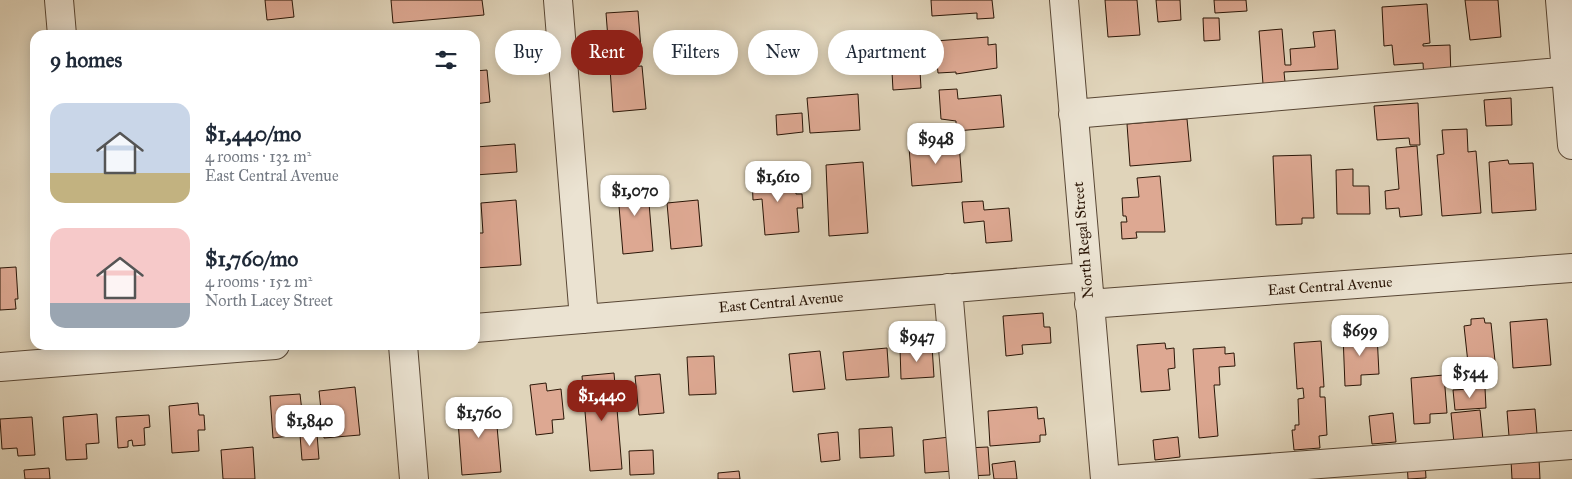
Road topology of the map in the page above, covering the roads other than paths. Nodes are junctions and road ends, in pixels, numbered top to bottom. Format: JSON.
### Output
{"nodes":[{"id":1,"x":59,"y":0,"type":"edge"},
{"id":2,"x":558,"y":0,"type":"edge"},
{"id":3,"x":1064,"y":0,"type":"edge"},
{"id":4,"x":1560,"y":0,"type":"edge"},
{"id":5,"x":62,"y":30,"type":"edge"},
{"id":6,"x":1569,"y":71,"type":"edge"},
{"id":7,"x":1073,"y":114,"type":"junction"},
{"id":8,"x":1572,"y":145,"type":"edge"},
{"id":9,"x":1572,"y":268,"type":"edge"},
{"id":10,"x":1086,"y":277,"type":"junction"},
{"id":11,"x":948,"y":288,"type":"junction"},
{"id":12,"x":1089,"y":304,"type":"junction"},
{"id":13,"x":584,"y":319,"type":"junction"},
{"id":14,"x":480,"y":328,"type":"edge"},
{"id":15,"x":143,"y":350,"type":"edge"},
{"id":16,"x":403,"y":350,"type":"edge"},
{"id":17,"x":90,"y":352,"type":"edge"},
{"id":18,"x":0,"y":367,"type":"edge"},
{"id":19,"x":1572,"y":445,"type":"edge"},
{"id":20,"x":414,"y":479,"type":"edge"},
{"id":21,"x":964,"y":479,"type":"edge"},
{"id":22,"x":1105,"y":479,"type":"edge"},
{"id":23,"x":1122,"y":479,"type":"edge"}],
"edges":[{"from":1,"to":5,"type":"street"},
{"from":2,"to":13,"type":"street"},
{"from":3,"to":7,"type":"street","name":"North Regal Street"},
{"from":4,"to":6,"type":"street"},
{"from":6,"to":7,"type":"street"},
{"from":6,"to":8,"type":"street"},
{"from":7,"to":10,"type":"street","name":"North Regal Street"},
{"from":9,"to":12,"type":"street","name":"East Central Avenue"},
{"from":10,"to":11,"type":"street","name":"East Central Avenue"},
{"from":10,"to":12,"type":"street","name":"North Regal Street"},
{"from":11,"to":13,"type":"street","name":"East Central Avenue"},
{"from":11,"to":21,"type":"street"},
{"from":12,"to":22,"type":"street","name":"North Regal Street"},
{"from":13,"to":14,"type":"street","name":"East Central Avenue"},
{"from":15,"to":17,"type":"street"},
{"from":16,"to":20,"type":"street"},
{"from":17,"to":18,"type":"street"},
{"from":19,"to":23,"type":"street"}]}
